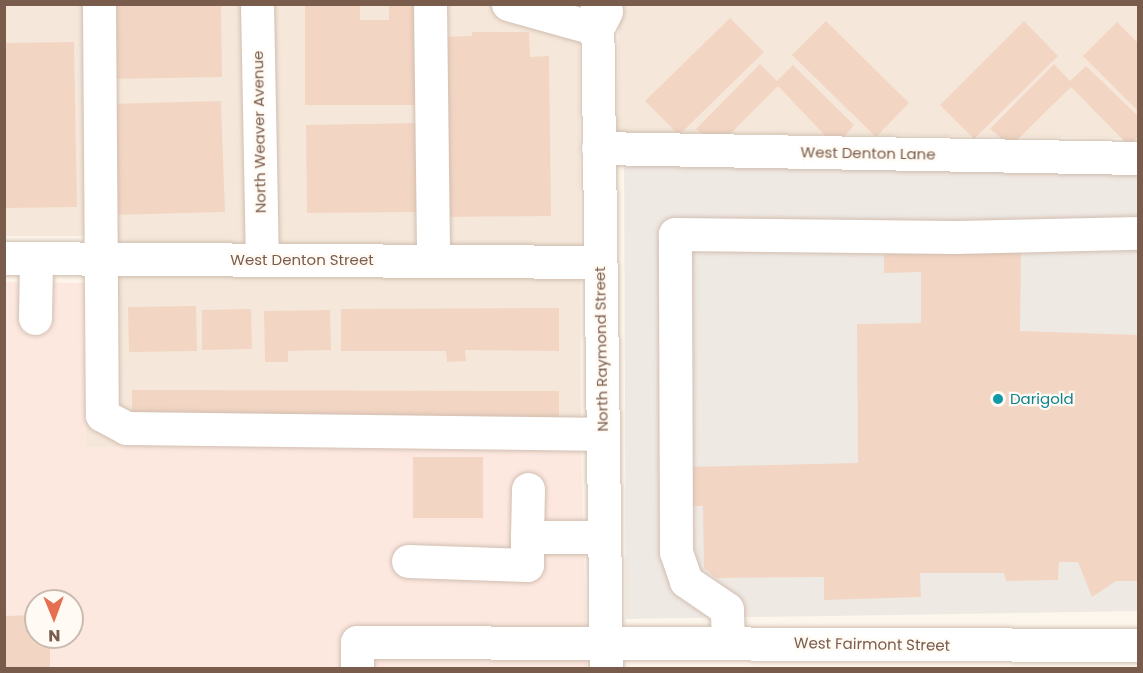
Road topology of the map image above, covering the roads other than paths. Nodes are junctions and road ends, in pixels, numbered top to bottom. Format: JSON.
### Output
{"nodes":[{"id":1,"x":99,"y":4,"type":"edge"},
{"id":2,"x":257,"y":4,"type":"edge"},
{"id":3,"x":430,"y":4,"type":"edge"},
{"id":4,"x":508,"y":4,"type":"edge"},
{"id":5,"x":601,"y":12,"type":"edge"},
{"id":6,"x":598,"y":148,"type":"junction"},
{"id":7,"x":1138,"y":158,"type":"edge"},
{"id":8,"x":1138,"y":233,"type":"edge"},
{"id":9,"x":20,"y":258,"type":"edge"},
{"id":10,"x":101,"y":259,"type":"junction"},
{"id":11,"x":262,"y":260,"type":"junction"},
{"id":12,"x":433,"y":261,"type":"junction"},
{"id":13,"x":600,"y":262,"type":"junction"},
{"id":14,"x":35,"y":318,"type":"dead end"},
{"id":15,"x":603,"y":434,"type":"junction"},
{"id":16,"x":528,"y":489,"type":"dead end"},
{"id":17,"x":527,"y":537,"type":"junction"},
{"id":18,"x":604,"y":537,"type":"junction"},
{"id":19,"x":408,"y":561,"type":"dead end"},
{"id":20,"x":1138,"y":645,"type":"edge"},
{"id":21,"x":710,"y":651,"type":"edge"},
{"id":22,"x":606,"y":655,"type":"edge"},
{"id":23,"x":1024,"y":657,"type":"edge"},
{"id":24,"x":357,"y":669,"type":"edge"}],
"edges":[{"from":1,"to":10,"type":"street"},
{"from":2,"to":11,"type":"street","name":"North Weaver Avenue"},
{"from":3,"to":12,"type":"street"},
{"from":4,"to":5,"type":"street","name":"North Raymond Street"},
{"from":5,"to":6,"type":"street","name":"North Raymond Street"},
{"from":6,"to":7,"type":"street","name":"West Denton Lane"},
{"from":6,"to":13,"type":"street","name":"North Raymond Street"},
{"from":8,"to":21,"type":"street"},
{"from":9,"to":10,"type":"street","name":"West Denton Street"},
{"from":9,"to":14,"type":"street"},
{"from":10,"to":11,"type":"street","name":"West Denton Street"},
{"from":10,"to":15,"type":"street"},
{"from":11,"to":12,"type":"street","name":"West Denton Street"},
{"from":12,"to":13,"type":"street","name":"West Denton Street"},
{"from":13,"to":15,"type":"street","name":"North Raymond Street"},
{"from":15,"to":18,"type":"street","name":"North Raymond Street"},
{"from":16,"to":17,"type":"street"},
{"from":17,"to":18,"type":"street"},
{"from":17,"to":19,"type":"street"},
{"from":18,"to":22,"type":"street","name":"North Raymond Street"},
{"from":20,"to":23,"type":"street","name":"West Fairmont Street"},
{"from":21,"to":22,"type":"street","name":"West Fairmont Street"},
{"from":21,"to":23,"type":"street","name":"West Fairmont Street"},
{"from":22,"to":24,"type":"street","name":"West Fairmont Street"}]}
